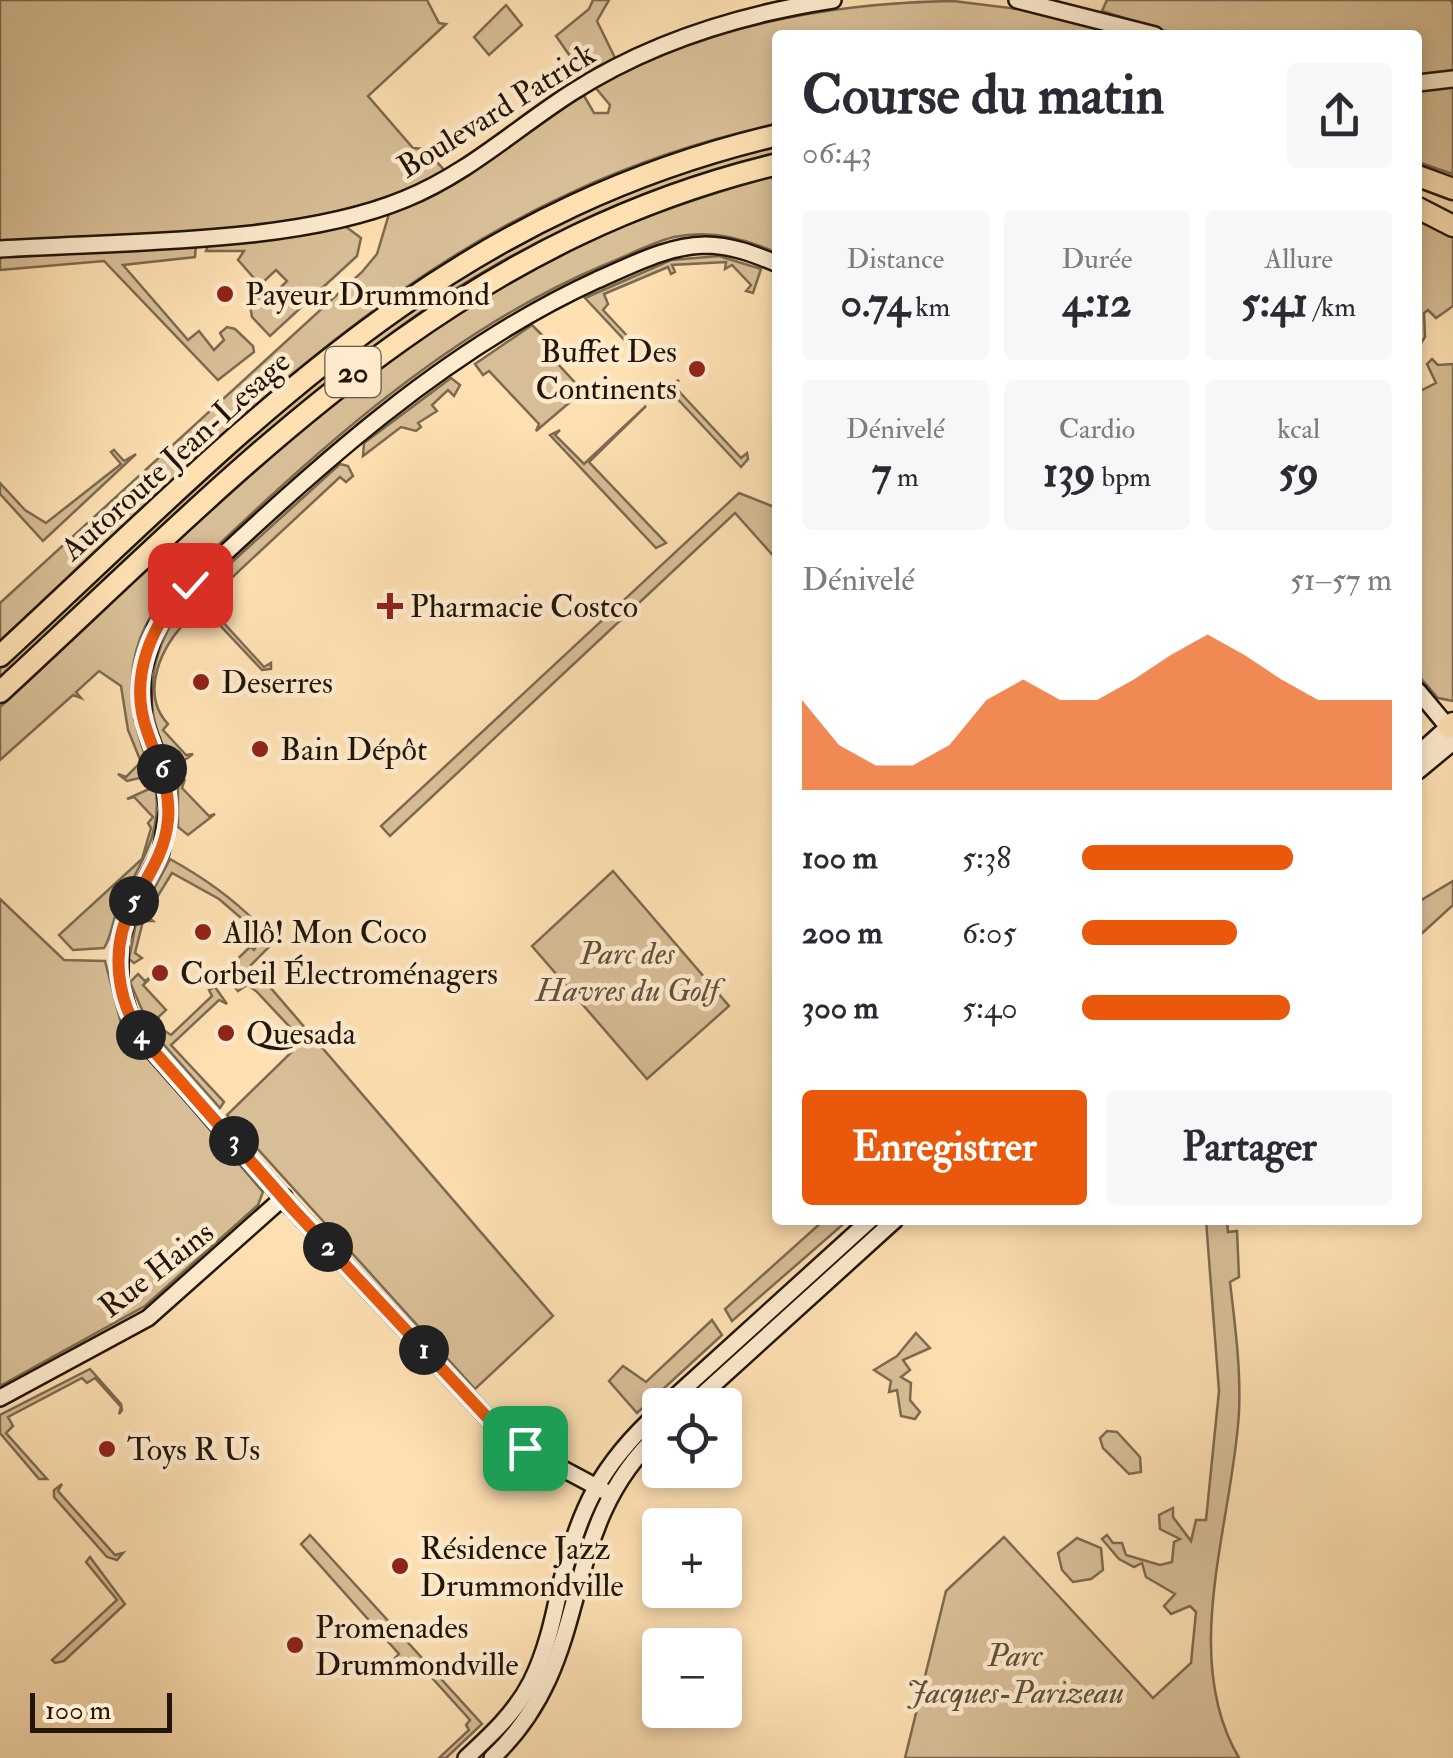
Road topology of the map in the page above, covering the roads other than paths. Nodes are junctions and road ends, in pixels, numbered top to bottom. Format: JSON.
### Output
{"nodes":[{"id":1,"x":834,"y":0,"type":"edge"},
{"id":2,"x":1017,"y":0,"type":"edge"},
{"id":3,"x":1135,"y":30,"type":"edge"},
{"id":4,"x":1453,"y":78,"type":"edge"},
{"id":5,"x":1422,"y":82,"type":"edge"},
{"id":6,"x":772,"y":137,"type":"edge"},
{"id":7,"x":772,"y":166,"type":"edge"},
{"id":8,"x":1422,"y":177,"type":"edge"},
{"id":9,"x":1453,"y":189,"type":"edge"},
{"id":10,"x":1422,"y":207,"type":"edge"},
{"id":11,"x":1422,"y":208,"type":"edge"},
{"id":12,"x":1453,"y":217,"type":"edge"},
{"id":13,"x":1453,"y":226,"type":"edge"},
{"id":14,"x":0,"y":249,"type":"edge"},
{"id":15,"x":772,"y":262,"type":"edge"},
{"id":16,"x":0,"y":656,"type":"edge"},
{"id":17,"x":0,"y":692,"type":"edge"},
{"id":18,"x":1422,"y":696,"type":"edge"},
{"id":19,"x":1452,"y":732,"type":"edge"},
{"id":20,"x":1422,"y":751,"type":"edge"},
{"id":21,"x":1422,"y":766,"type":"edge"},
{"id":22,"x":284,"y":1198,"type":"junction"},
{"id":23,"x":864,"y":1225,"type":"edge"},
{"id":24,"x":889,"y":1225,"type":"edge"},
{"id":25,"x":685,"y":1388,"type":"edge"},
{"id":26,"x":711,"y":1388,"type":"edge"},
{"id":27,"x":0,"y":1398,"type":"edge"},
{"id":28,"x":642,"y":1428,"type":"edge"},
{"id":29,"x":642,"y":1452,"type":"edge"},
{"id":30,"x":602,"y":1490,"type":"junction"},
{"id":31,"x":466,"y":1758,"type":"edge"},
{"id":32,"x":492,"y":1758,"type":"edge"}],
"edges":[{"from":1,"to":14,"type":"street","name":"Boulevard Patrick"},
{"from":2,"to":3,"type":"street"},
{"from":4,"to":5,"type":"street"},
{"from":6,"to":16,"type":"highway","name":"Autoroute Jean-Lesage","number":"20"},
{"from":7,"to":17,"type":"highway","name":"Autoroute Jean-Lesage","number":"20"},
{"from":8,"to":9,"type":"highway"},
{"from":10,"to":12,"type":"highway"},
{"from":11,"to":13,"type":"highway"},
{"from":15,"to":22,"type":"street"},
{"from":18,"to":19,"type":"street"},
{"from":19,"to":20,"type":"street"},
{"from":19,"to":21,"type":"street"},
{"from":22,"to":27,"type":"street","name":"Rue Hains"},
{"from":22,"to":30,"type":"street"},
{"from":23,"to":25,"type":"street"},
{"from":24,"to":26,"type":"street"},
{"from":28,"to":30,"type":"street"},
{"from":29,"to":30,"type":"street"},
{"from":30,"to":31,"type":"street"},
{"from":30,"to":32,"type":"street"}]}
